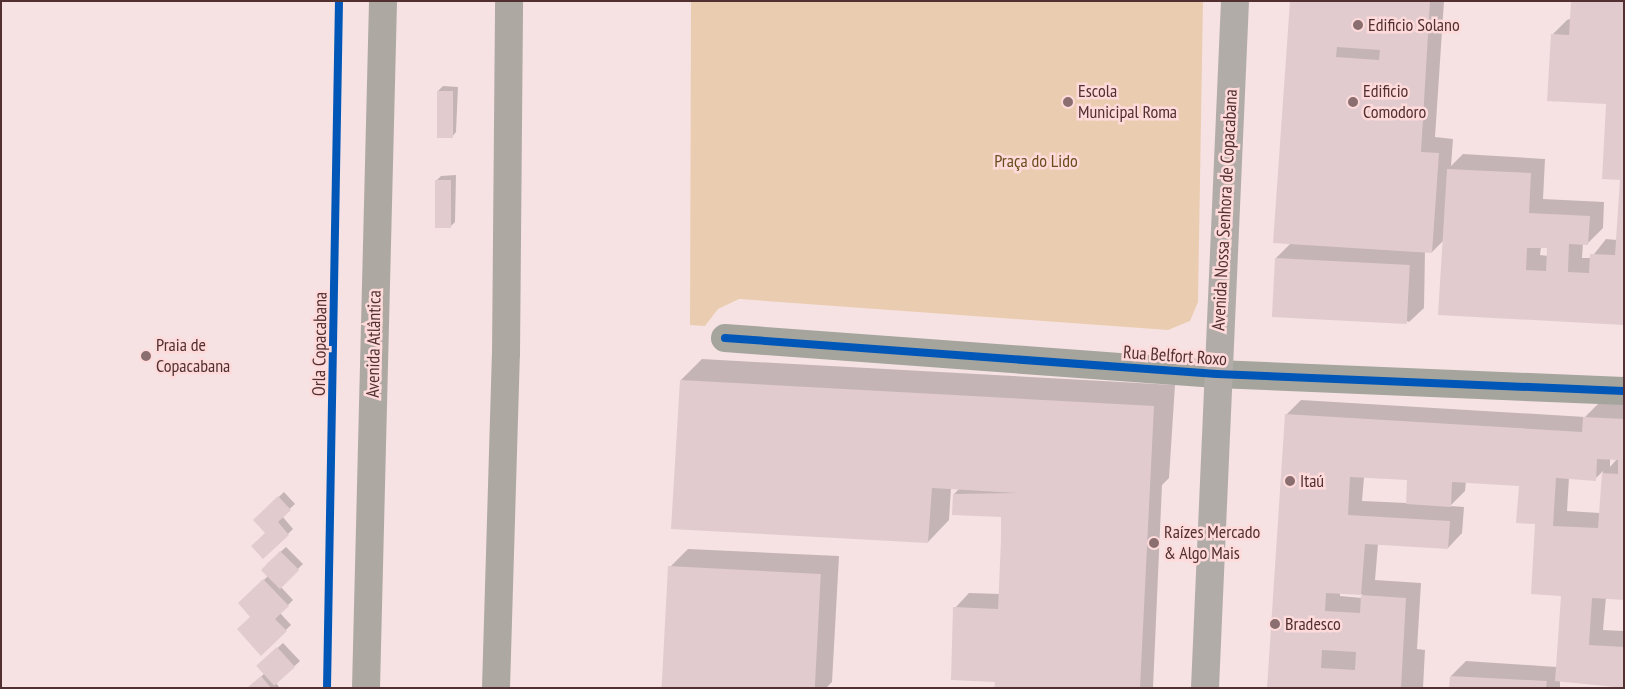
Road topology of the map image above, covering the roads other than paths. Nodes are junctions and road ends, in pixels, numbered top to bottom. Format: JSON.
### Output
{"nodes":[{"id":1,"x":383,"y":1,"type":"edge"},
{"id":2,"x":509,"y":1,"type":"edge"},
{"id":3,"x":1235,"y":1,"type":"edge"},
{"id":4,"x":725,"y":338,"type":"dead end"},
{"id":5,"x":1217,"y":374,"type":"junction"},
{"id":6,"x":1624,"y":392,"type":"edge"},
{"id":7,"x":366,"y":688,"type":"edge"},
{"id":8,"x":496,"y":688,"type":"edge"},
{"id":9,"x":1205,"y":688,"type":"edge"}],
"edges":[{"from":1,"to":7,"type":"highway","name":"Avenida Atlântica"},
{"from":2,"to":8,"type":"highway"},
{"from":3,"to":5,"type":"main road","name":"Avenida Nossa Senhora de Copacabana"},
{"from":4,"to":5,"type":"street","name":"Rua Belfort Roxo"},
{"from":5,"to":6,"type":"street","name":"Rua Belfort Roxo"},
{"from":5,"to":9,"type":"main road","name":"Avenida Nossa Senhora de Copacabana"}]}
